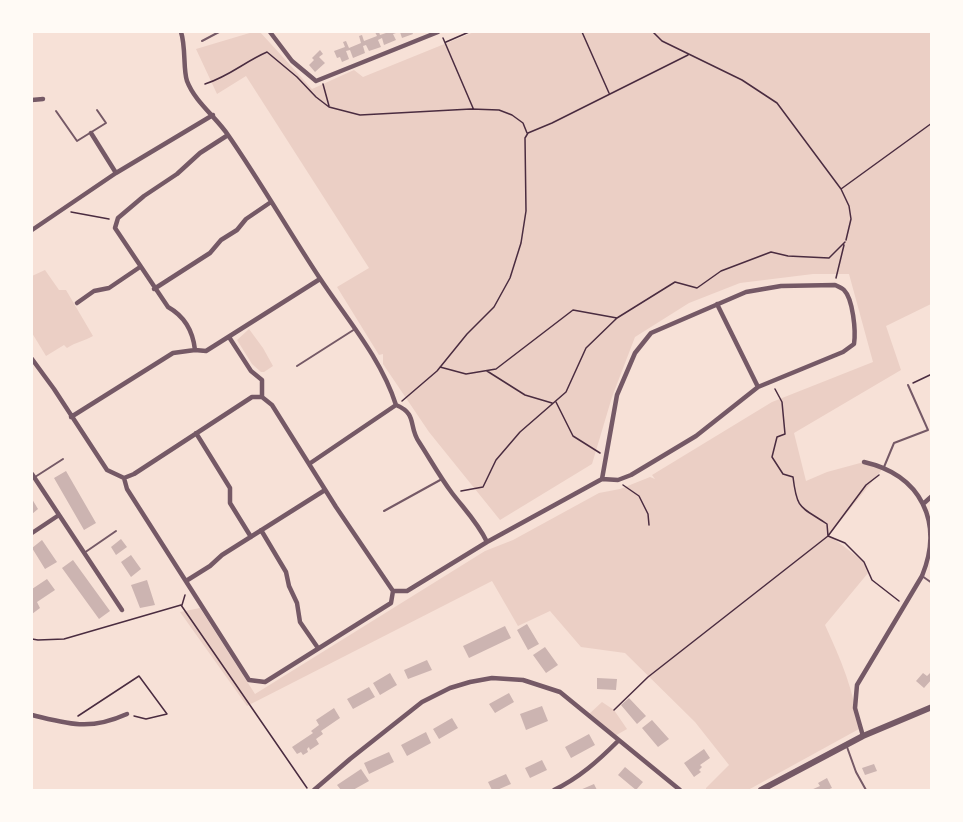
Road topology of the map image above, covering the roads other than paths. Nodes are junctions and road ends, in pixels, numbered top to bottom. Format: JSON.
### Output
{"nodes":[{"id":1,"x":181,"y":32,"type":"edge"},
{"id":2,"x":219,"y":32,"type":"edge"},
{"id":3,"x":270,"y":32,"type":"edge"},
{"id":4,"x":439,"y":32,"type":"edge"},
{"id":5,"x":202,"y":41,"type":"dead end"},
{"id":6,"x":43,"y":99,"type":"dead end"},
{"id":7,"x":32,"y":100,"type":"edge"},
{"id":8,"x":97,"y":110,"type":"dead end"},
{"id":9,"x":56,"y":111,"type":"dead end"},
{"id":10,"x":213,"y":115,"type":"junction"},
{"id":11,"x":91,"y":133,"type":"junction"},
{"id":12,"x":228,"y":135,"type":"junction"},
{"id":13,"x":116,"y":173,"type":"junction"},
{"id":14,"x":271,"y":202,"type":"junction"},
{"id":15,"x":32,"y":230,"type":"edge"},
{"id":16,"x":140,"y":267,"type":"junction"},
{"id":17,"x":320,"y":279,"type":"junction"},
{"id":18,"x":154,"y":289,"type":"junction"},
{"id":19,"x":77,"y":303,"type":"dead end"},
{"id":20,"x":717,"y":304,"type":"junction"},
{"id":21,"x":355,"y":328,"type":"junction"},
{"id":22,"x":230,"y":337,"type":"junction"},
{"id":23,"x":195,"y":350,"type":"junction"},
{"id":24,"x":32,"y":359,"type":"edge"},
{"id":25,"x":297,"y":366,"type":"dead end"},
{"id":26,"x":908,"y":385,"type":"road end"},
{"id":27,"x":758,"y":387,"type":"junction"},
{"id":28,"x":262,"y":397,"type":"junction"},
{"id":29,"x":396,"y":405,"type":"junction"},
{"id":30,"x":71,"y":417,"type":"junction"},
{"id":31,"x":196,"y":433,"type":"junction"},
{"id":32,"x":63,"y":459,"type":"dead end"},
{"id":33,"x":864,"y":462,"type":"dead end"},
{"id":34,"x":309,"y":464,"type":"junction"},
{"id":35,"x":885,"y":468,"type":"junction"},
{"id":36,"x":33,"y":475,"type":"edge"},
{"id":37,"x":124,"y":478,"type":"junction"},
{"id":38,"x":442,"y":479,"type":"junction"},
{"id":39,"x":602,"y":479,"type":"junction"},
{"id":40,"x":325,"y":490,"type":"junction"},
{"id":41,"x":932,"y":496,"type":"edge"},
{"id":42,"x":923,"y":504,"type":"junction"},
{"id":43,"x":384,"y":511,"type":"dead end"},
{"id":44,"x":59,"y":515,"type":"junction"},
{"id":45,"x":261,"y":530,"type":"junction"},
{"id":46,"x":116,"y":531,"type":"dead end"},
{"id":47,"x":32,"y":533,"type":"edge"},
{"id":48,"x":251,"y":537,"type":"junction"},
{"id":49,"x":488,"y":542,"type":"junction"},
{"id":50,"x":84,"y":553,"type":"junction"},
{"id":51,"x":922,"y":576,"type":"junction"},
{"id":52,"x":932,"y":583,"type":"edge"},
{"id":53,"x":187,"y":584,"type":"junction"},
{"id":54,"x":393,"y":591,"type":"junction"},
{"id":55,"x":122,"y":610,"type":"dead end"},
{"id":56,"x":318,"y":648,"type":"junction"},
{"id":57,"x":932,"y":707,"type":"edge"},
{"id":58,"x":127,"y":714,"type":"road end"},
{"id":59,"x":32,"y":715,"type":"edge"},
{"id":60,"x":863,"y":736,"type":"junction"},
{"id":61,"x":618,"y":741,"type":"junction"},
{"id":62,"x":846,"y":745,"type":"junction"},
{"id":63,"x":314,"y":790,"type":"edge"},
{"id":64,"x":554,"y":790,"type":"edge"},
{"id":65,"x":680,"y":790,"type":"edge"},
{"id":66,"x":761,"y":790,"type":"edge"},
{"id":67,"x":866,"y":790,"type":"edge"}],
"edges":[{"from":1,"to":10,"type":"street"},
{"from":2,"to":5,"type":"lane"},
{"from":3,"to":4,"type":"street"},
{"from":6,"to":7,"type":"street"},
{"from":8,"to":11,"type":"lane"},
{"from":9,"to":11,"type":"lane"},
{"from":10,"to":12,"type":"street"},
{"from":10,"to":13,"type":"street"},
{"from":11,"to":13,"type":"street"},
{"from":12,"to":14,"type":"street"},
{"from":12,"to":16,"type":"street"},
{"from":13,"to":15,"type":"street"},
{"from":14,"to":17,"type":"street"},
{"from":14,"to":18,"type":"street"},
{"from":16,"to":18,"type":"street"},
{"from":16,"to":19,"type":"street"},
{"from":17,"to":21,"type":"street"},
{"from":17,"to":22,"type":"street"},
{"from":18,"to":23,"type":"street"},
{"from":20,"to":27,"type":"street"},
{"from":20,"to":27,"type":"street"},
{"from":20,"to":39,"type":"street"},
{"from":21,"to":25,"type":"lane"},
{"from":21,"to":29,"type":"street"},
{"from":22,"to":23,"type":"street"},
{"from":22,"to":28,"type":"street"},
{"from":23,"to":30,"type":"street"},
{"from":24,"to":30,"type":"street"},
{"from":26,"to":35,"type":"lane"},
{"from":27,"to":39,"type":"street"},
{"from":28,"to":31,"type":"street"},
{"from":28,"to":34,"type":"street"},
{"from":29,"to":34,"type":"street"},
{"from":29,"to":38,"type":"street"},
{"from":30,"to":37,"type":"street"},
{"from":31,"to":37,"type":"street"},
{"from":31,"to":48,"type":"street"},
{"from":32,"to":36,"type":"lane"},
{"from":33,"to":35,"type":"street"},
{"from":34,"to":40,"type":"street"},
{"from":35,"to":42,"type":"street"},
{"from":36,"to":44,"type":"street"},
{"from":37,"to":53,"type":"street"},
{"from":38,"to":43,"type":"lane"},
{"from":38,"to":49,"type":"street"},
{"from":39,"to":49,"type":"street"},
{"from":40,"to":45,"type":"street"},
{"from":40,"to":54,"type":"street"},
{"from":41,"to":42,"type":"street"},
{"from":42,"to":51,"type":"street"},
{"from":44,"to":47,"type":"street"},
{"from":44,"to":50,"type":"street"},
{"from":45,"to":48,"type":"street"},
{"from":45,"to":56,"type":"street"},
{"from":46,"to":50,"type":"lane"},
{"from":48,"to":53,"type":"street"},
{"from":49,"to":54,"type":"street"},
{"from":50,"to":55,"type":"street"},
{"from":51,"to":52,"type":"lane"},
{"from":51,"to":60,"type":"street"},
{"from":53,"to":56,"type":"street"},
{"from":54,"to":56,"type":"street"},
{"from":57,"to":60,"type":"street"},
{"from":58,"to":59,"type":"street"},
{"from":60,"to":62,"type":"street"},
{"from":61,"to":63,"type":"street"},
{"from":61,"to":64,"type":"street"},
{"from":61,"to":65,"type":"street"},
{"from":62,"to":66,"type":"street"},
{"from":62,"to":67,"type":"lane"}]}
